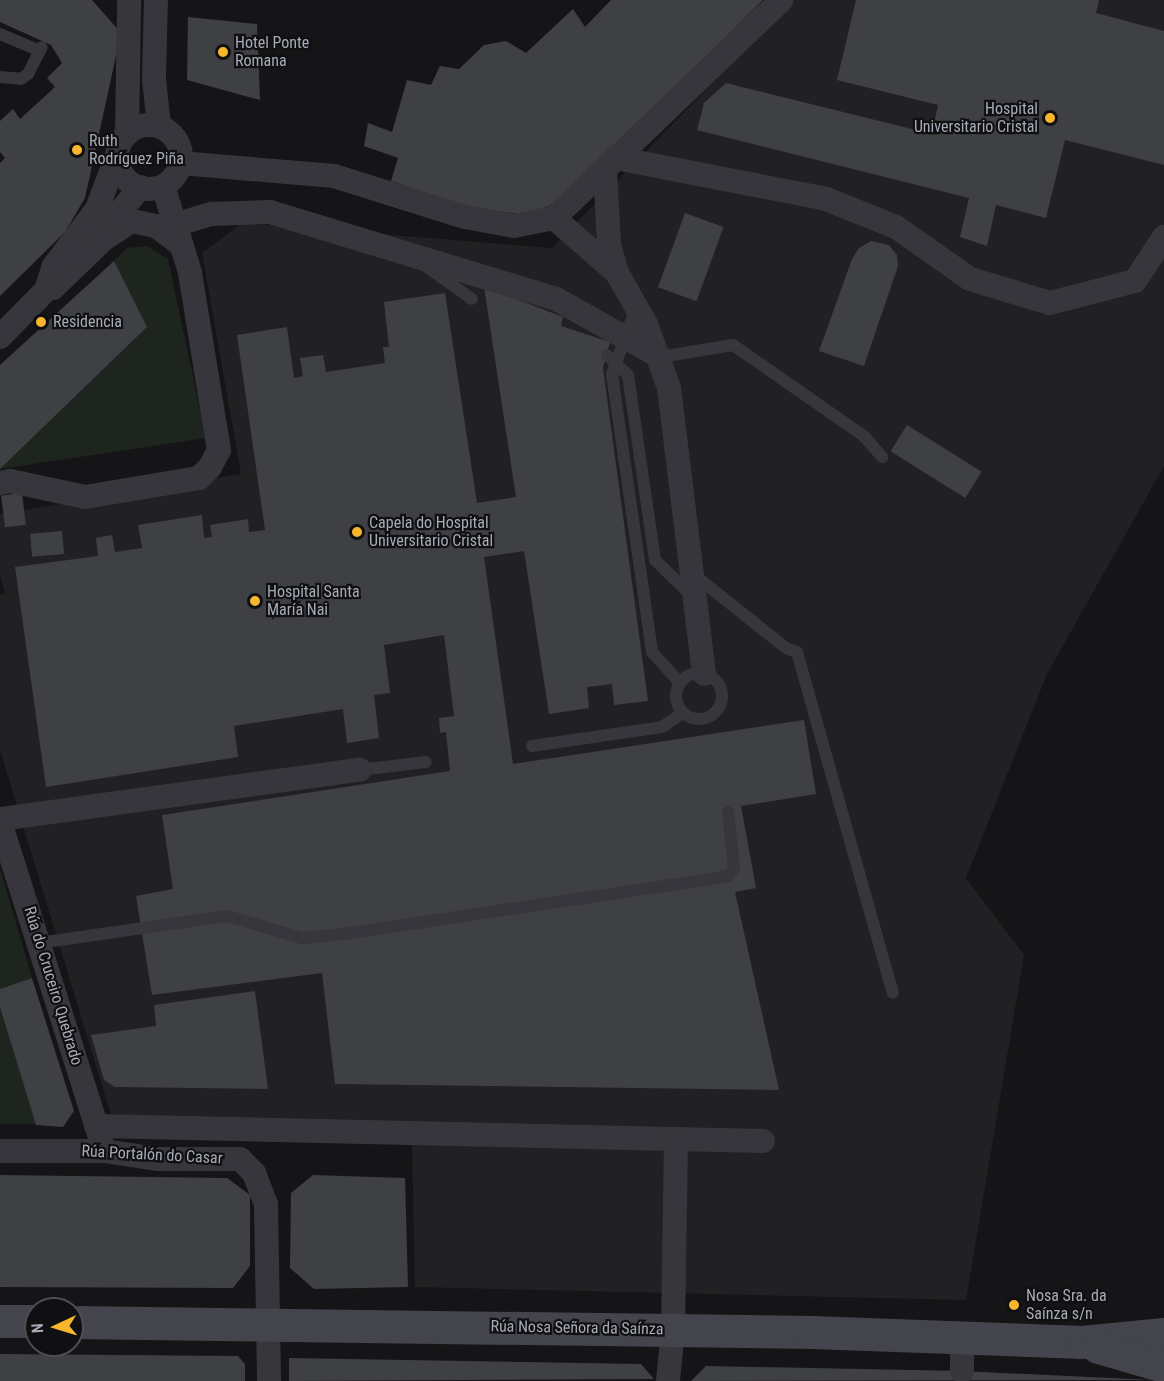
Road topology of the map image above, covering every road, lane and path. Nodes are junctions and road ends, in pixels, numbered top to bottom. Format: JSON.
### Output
{"nodes":[{"id":1,"x":129,"y":0,"type":"edge"},
{"id":2,"x":142,"y":0,"type":"edge"},
{"id":3,"x":156,"y":0,"type":"edge"},
{"id":4,"x":781,"y":0,"type":"edge"},
{"id":5,"x":0,"y":34,"type":"edge"},
{"id":6,"x":0,"y":77,"type":"edge"},
{"id":7,"x":154,"y":79,"type":"junction"},
{"id":8,"x":159,"y":126,"type":"junction"},
{"id":9,"x":122,"y":144,"type":"junction"},
{"id":10,"x":180,"y":163,"type":"junction"},
{"id":11,"x":610,"y":164,"type":"junction"},
{"id":12,"x":152,"y":187,"type":"junction"},
{"id":13,"x":554,"y":218,"type":"junction"},
{"id":14,"x":178,"y":235,"type":"junction"},
{"id":15,"x":1164,"y":237,"type":"edge"},
{"id":16,"x":408,"y":255,"type":"junction"},
{"id":17,"x":617,"y":273,"type":"junction"},
{"id":18,"x":50,"y":289,"type":"junction"},
{"id":19,"x":472,"y":299,"type":"dead end"},
{"id":20,"x":636,"y":308,"type":"junction"},
{"id":21,"x":624,"y":334,"type":"junction"},
{"id":22,"x":0,"y":337,"type":"edge"},
{"id":23,"x":607,"y":355,"type":"dead end"},
{"id":24,"x":660,"y":357,"type":"junction"},
{"id":25,"x":882,"y":457,"type":"dead end"},
{"id":26,"x":0,"y":483,"type":"edge"},
{"id":27,"x":693,"y":574,"type":"junction"},
{"id":28,"x":696,"y":600,"type":"junction"},
{"id":29,"x":704,"y":674,"type":"junction"},
{"id":30,"x":680,"y":682,"type":"junction"},
{"id":31,"x":683,"y":713,"type":"junction"},
{"id":32,"x":713,"y":714,"type":"junction"},
{"id":33,"x":716,"y":729,"type":"dead end"},
{"id":34,"x":532,"y":746,"type":"dead end"},
{"id":35,"x":426,"y":762,"type":"dead end"},
{"id":36,"x":360,"y":771,"type":"joint"},
{"id":37,"x":728,"y":812,"type":"dead end"},
{"id":38,"x":0,"y":821,"type":"edge"},
{"id":39,"x":39,"y":943,"type":"junction"},
{"id":40,"x":893,"y":993,"type":"dead end"},
{"id":41,"x":96,"y":1126,"type":"junction"},
{"id":42,"x":676,"y":1139,"type":"junction"},
{"id":43,"x":763,"y":1141,"type":"dead end"},
{"id":44,"x":0,"y":1151,"type":"edge"},
{"id":45,"x":104,"y":1151,"type":"junction"},
{"id":46,"x":0,"y":1321,"type":"edge"},
{"id":47,"x":24,"y":1321,"type":"edge"},
{"id":48,"x":84,"y":1322,"type":"edge"},
{"id":49,"x":268,"y":1323,"type":"junction"},
{"id":50,"x":673,"y":1330,"type":"junction"},
{"id":51,"x":1164,"y":1334,"type":"edge"},
{"id":52,"x":1082,"y":1342,"type":"junction"},
{"id":53,"x":1164,"y":1366,"type":"edge"},
{"id":54,"x":268,"y":1381,"type":"edge"},
{"id":55,"x":668,"y":1381,"type":"edge"}],
"edges":[{"from":1,"to":9,"type":"street"},
{"from":2,"to":7,"type":"street"},
{"from":3,"to":7,"type":"street"},
{"from":4,"to":11,"type":"street"},
{"from":5,"to":6,"type":"lane"},
{"from":7,"to":8,"type":"street"},
{"from":8,"to":9,"type":"street"},
{"from":8,"to":10,"type":"street"},
{"from":9,"to":12,"type":"street"},
{"from":9,"to":18,"type":"street"},
{"from":10,"to":12,"type":"street"},
{"from":10,"to":13,"type":"street"},
{"from":11,"to":13,"type":"street"},
{"from":11,"to":15,"type":"street"},
{"from":11,"to":17,"type":"street"},
{"from":12,"to":14,"type":"street"},
{"from":12,"to":18,"type":"street"},
{"from":13,"to":17,"type":"street"},
{"from":14,"to":16,"type":"street"},
{"from":14,"to":18,"type":"street"},
{"from":14,"to":26,"type":"street"},
{"from":16,"to":19,"type":"lane"},
{"from":16,"to":21,"type":"street"},
{"from":17,"to":20,"type":"street"},
{"from":18,"to":22,"type":"street"},
{"from":20,"to":21,"type":"lane"},
{"from":20,"to":24,"type":"street"},
{"from":21,"to":24,"type":"street"},
{"from":21,"to":30,"type":"lane"},
{"from":23,"to":28,"type":"lane"},
{"from":24,"to":25,"type":"lane"},
{"from":24,"to":27,"type":"street"},
{"from":27,"to":28,"type":"street"},
{"from":27,"to":40,"type":"lane"},
{"from":28,"to":29,"type":"street"},
{"from":29,"to":30,"type":"lane"},
{"from":29,"to":32,"type":"lane"},
{"from":30,"to":31,"type":"lane"},
{"from":31,"to":32,"type":"lane"},
{"from":31,"to":34,"type":"lane"},
{"from":32,"to":33,"type":"lane"},
{"from":35,"to":36,"type":"lane"},
{"from":36,"to":38,"type":"street"},
{"from":37,"to":39,"type":"lane"},
{"from":38,"to":39,"type":"street","name":"Rúa do Cruceiro Quebrado"},
{"from":39,"to":41,"type":"street","name":"Rúa do Cruceiro Quebrado"},
{"from":41,"to":42,"type":"street"},
{"from":41,"to":45,"type":"street","name":"Rúa do Cruceiro Quebrado"},
{"from":42,"to":43,"type":"street"},
{"from":42,"to":50,"type":"street"},
{"from":44,"to":45,"type":"street","name":"Rúa Portalón do Casar"},
{"from":45,"to":49,"type":"street","name":"Rúa Portalón do Casar"},
{"from":46,"to":47,"type":"street"},
{"from":48,"to":49,"type":"street","name":"Rúa Nosa Señora da Saínza"},
{"from":49,"to":50,"type":"street","name":"Rúa Nosa Señora da Saínza"},
{"from":49,"to":54,"type":"street","name":"Rúa Portalón do Casar"},
{"from":50,"to":52,"type":"street","name":"Rúa Nosa Señora da Saínza"},
{"from":50,"to":55,"type":"street"},
{"from":51,"to":52,"type":"street"},
{"from":52,"to":53,"type":"street"}]}
